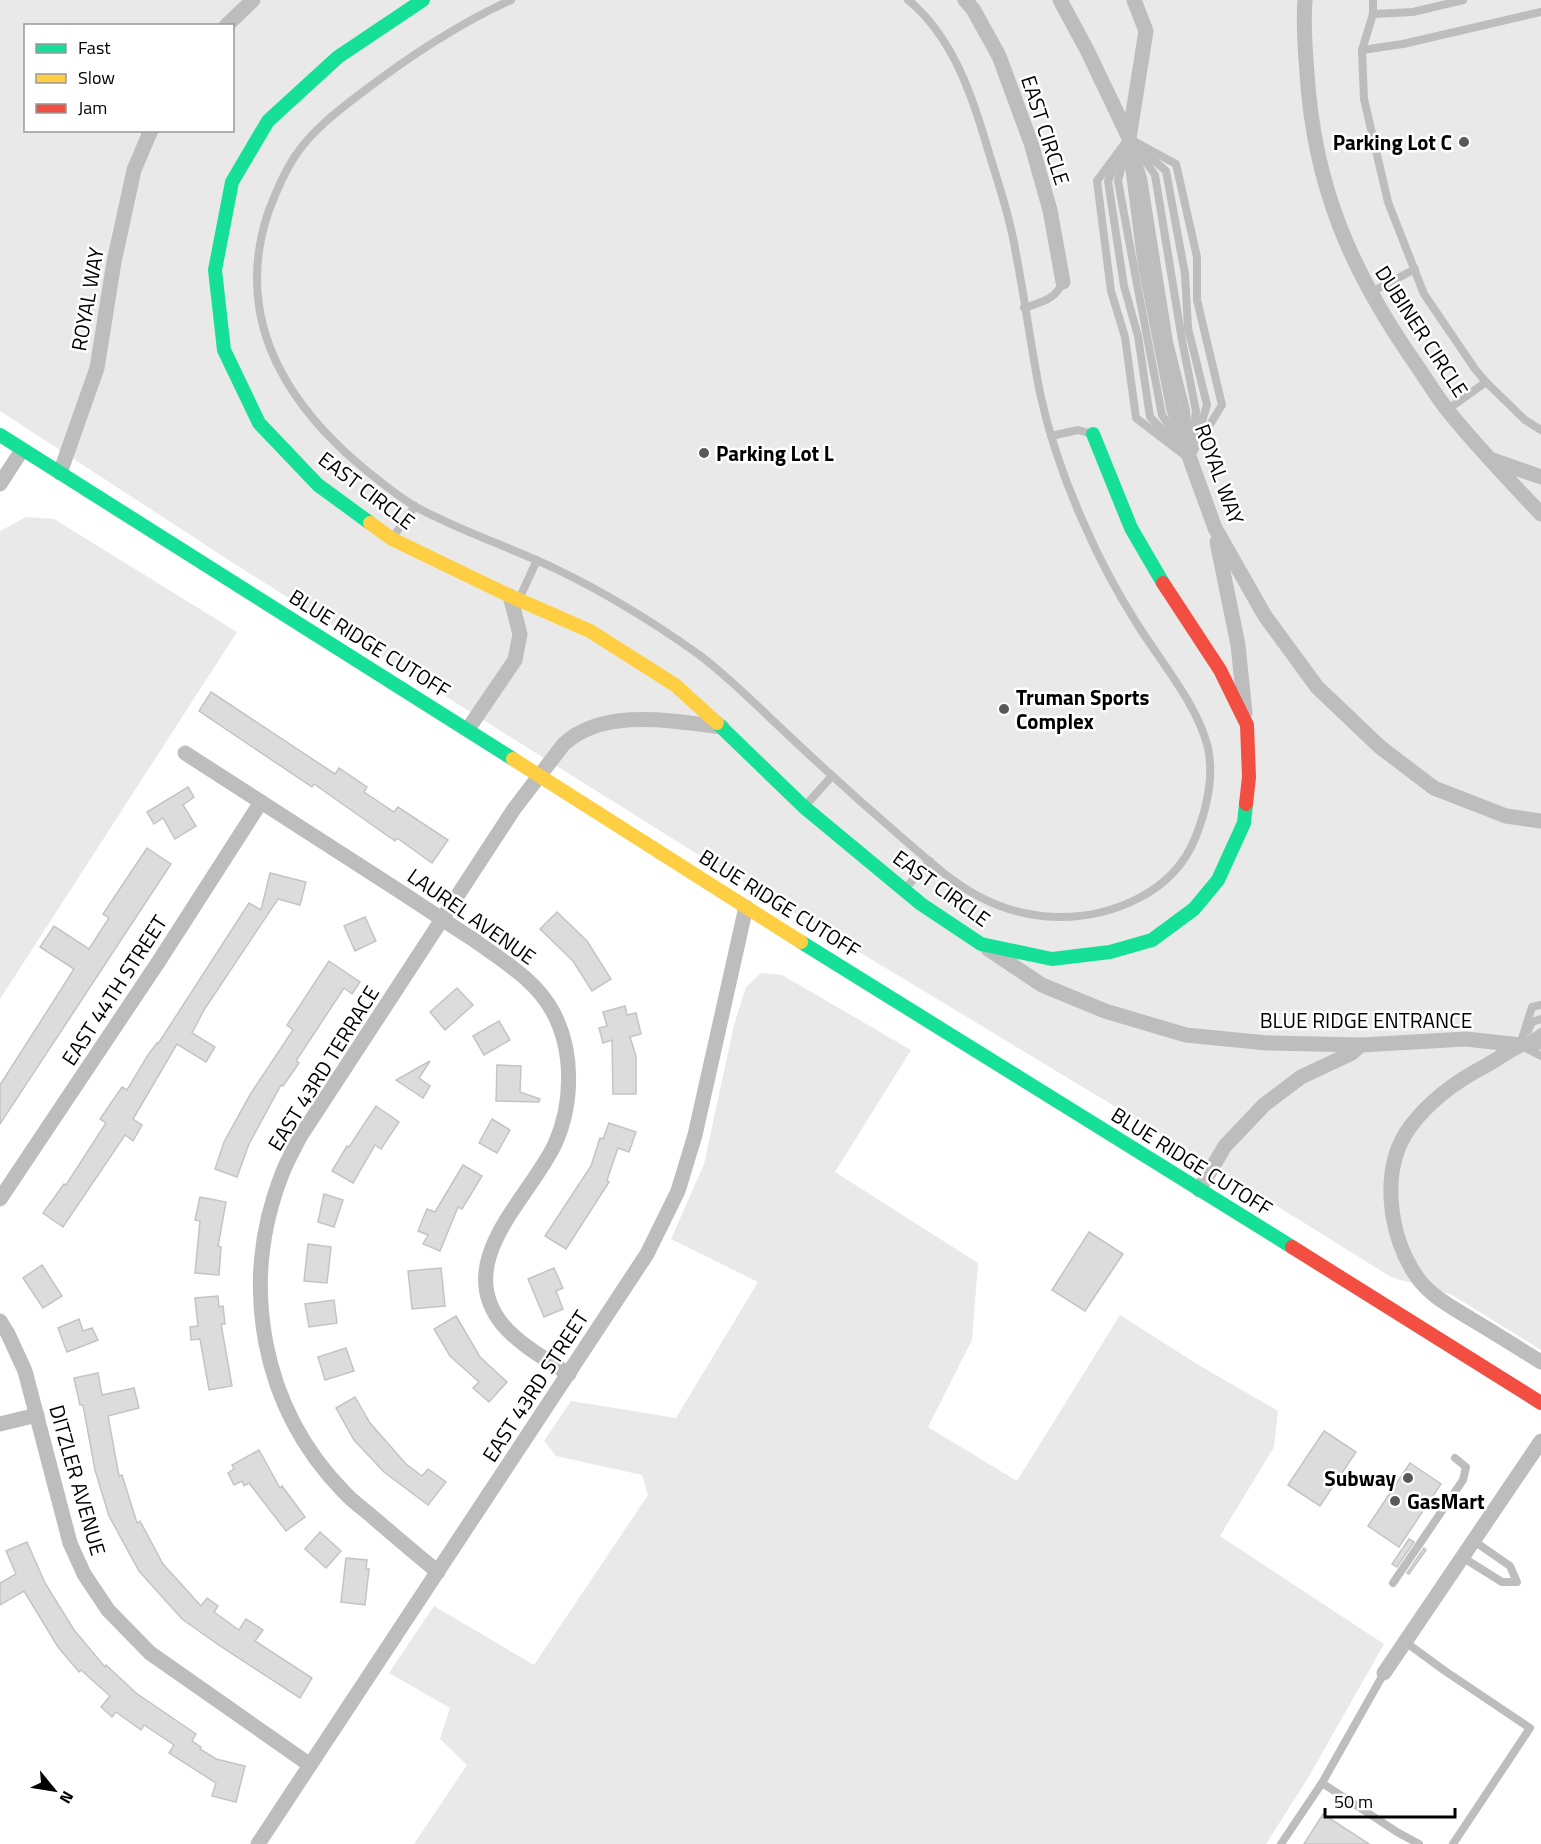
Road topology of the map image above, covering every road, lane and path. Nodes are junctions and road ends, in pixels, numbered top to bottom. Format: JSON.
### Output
{"nodes":[{"id":1,"x":253,"y":0,"type":"edge"},
{"id":2,"x":423,"y":0,"type":"edge"},
{"id":3,"x":511,"y":0,"type":"edge"},
{"id":4,"x":908,"y":0,"type":"edge"},
{"id":5,"x":965,"y":0,"type":"edge"},
{"id":6,"x":1060,"y":0,"type":"edge"},
{"id":7,"x":1134,"y":0,"type":"edge"},
{"id":8,"x":1305,"y":0,"type":"edge"},
{"id":9,"x":1373,"y":0,"type":"edge"},
{"id":10,"x":1463,"y":0,"type":"edge"},
{"id":11,"x":1541,"y":12,"type":"edge"},
{"id":12,"x":1373,"y":14,"type":"junction"},
{"id":13,"x":228,"y":24,"type":"edge"},
{"id":14,"x":1362,"y":50,"type":"junction"},
{"id":15,"x":150,"y":132,"type":"edge"},
{"id":16,"x":1129,"y":138,"type":"junction"},
{"id":17,"x":1415,"y":269,"type":"junction"},
{"id":18,"x":1063,"y":282,"type":"joint"},
{"id":19,"x":1370,"y":293,"type":"junction"},
{"id":20,"x":1024,"y":308,"type":"junction"},
{"id":21,"x":1486,"y":382,"type":"junction"},
{"id":22,"x":1448,"y":410,"type":"junction"},
{"id":23,"x":1541,"y":430,"type":"edge"},
{"id":24,"x":1093,"y":434,"type":"joint"},
{"id":25,"x":1051,"y":436,"type":"junction"},
{"id":26,"x":2,"y":439,"type":"edge"},
{"id":27,"x":22,"y":450,"type":"junction"},
{"id":28,"x":1489,"y":458,"type":"junction"},
{"id":29,"x":1190,"y":459,"type":"junction"},
{"id":30,"x":60,"y":473,"type":"junction"},
{"id":31,"x":1541,"y":477,"type":"edge"},
{"id":32,"x":0,"y":484,"type":"edge"},
{"id":33,"x":415,"y":506,"type":"junction"},
{"id":34,"x":1541,"y":514,"type":"edge"},
{"id":35,"x":1215,"y":528,"type":"junction"},
{"id":36,"x":392,"y":539,"type":"junction"},
{"id":37,"x":537,"y":560,"type":"junction"},
{"id":38,"x":514,"y":598,"type":"junction"},
{"id":39,"x":1247,"y":725,"type":"junction"},
{"id":40,"x":722,"y":727,"type":"junction"},
{"id":41,"x":468,"y":729,"type":"junction"},
{"id":42,"x":185,"y":753,"type":"dead end"},
{"id":43,"x":539,"y":776,"type":"junction"},
{"id":44,"x":832,"y":776,"type":"junction"},
{"id":45,"x":261,"y":802,"type":"junction"},
{"id":46,"x":804,"y":807,"type":"junction"},
{"id":47,"x":1541,"y":821,"type":"edge"},
{"id":48,"x":930,"y":861,"type":"junction"},
{"id":49,"x":904,"y":890,"type":"junction"},
{"id":50,"x":746,"y":907,"type":"junction"},
{"id":51,"x":442,"y":919,"type":"junction"},
{"id":52,"x":981,"y":944,"type":"junction"},
{"id":53,"x":1541,"y":1005,"type":"edge"},
{"id":54,"x":1541,"y":1019,"type":"edge"},
{"id":55,"x":1541,"y":1032,"type":"edge"},
{"id":56,"x":1541,"y":1042,"type":"edge"},
{"id":57,"x":1361,"y":1045,"type":"junction"},
{"id":58,"x":1520,"y":1045,"type":"junction"},
{"id":59,"x":1541,"y":1050,"type":"edge"},
{"id":60,"x":1541,"y":1056,"type":"edge"},
{"id":61,"x":1199,"y":1190,"type":"junction"},
{"id":62,"x":0,"y":1199,"type":"edge"},
{"id":63,"x":0,"y":1321,"type":"edge"},
{"id":64,"x":1541,"y":1362,"type":"edge"},
{"id":65,"x":569,"y":1374,"type":"junction"},
{"id":66,"x":1541,"y":1403,"type":"edge"},
{"id":67,"x":37,"y":1415,"type":"junction"},
{"id":68,"x":0,"y":1424,"type":"edge"},
{"id":69,"x":1541,"y":1441,"type":"edge"},
{"id":70,"x":1455,"y":1458,"type":"dead end"},
{"id":71,"x":1474,"y":1541,"type":"junction"},
{"id":72,"x":1462,"y":1557,"type":"junction"},
{"id":73,"x":438,"y":1572,"type":"junction"},
{"id":74,"x":1393,"y":1583,"type":"dead end"},
{"id":75,"x":1404,"y":1641,"type":"junction"},
{"id":76,"x":1384,"y":1673,"type":"joint"},
{"id":77,"x":310,"y":1765,"type":"junction"},
{"id":78,"x":1322,"y":1783,"type":"junction"},
{"id":79,"x":258,"y":1844,"type":"edge"},
{"id":80,"x":1281,"y":1844,"type":"edge"},
{"id":81,"x":1419,"y":1844,"type":"edge"},
{"id":82,"x":1453,"y":1844,"type":"edge"}],
"edges":[{"from":1,"to":13,"type":"street"},
{"from":2,"to":36,"type":"street","name":"EAST CIRCLE"},
{"from":3,"to":33,"type":"lane"},
{"from":4,"to":20,"type":"lane"},
{"from":5,"to":18,"type":"street","name":"EAST CIRCLE"},
{"from":6,"to":16,"type":"street","name":"ROYAL WAY"},
{"from":7,"to":16,"type":"street"},
{"from":8,"to":19,"type":"street","name":"DUBINER CIRCLE"},
{"from":9,"to":12,"type":"lane"},
{"from":10,"to":12,"type":"lane"},
{"from":11,"to":14,"type":"lane"},
{"from":12,"to":14,"type":"lane"},
{"from":14,"to":17,"type":"lane"},
{"from":15,"to":30,"type":"street","name":"ROYAL WAY"},
{"from":16,"to":29,"type":"street","name":"ROYAL WAY"},
{"from":16,"to":29,"type":"lane"},
{"from":16,"to":29,"type":"lane"},
{"from":16,"to":29,"type":"lane"},
{"from":16,"to":29,"type":"lane"},
{"from":16,"to":29,"type":"lane"},
{"from":17,"to":19,"type":"lane"},
{"from":17,"to":21,"type":"lane"},
{"from":18,"to":20,"type":"lane"},
{"from":19,"to":22,"type":"street","name":"DUBINER CIRCLE"},
{"from":20,"to":25,"type":"lane"},
{"from":21,"to":22,"type":"lane"},
{"from":21,"to":23,"type":"lane"},
{"from":22,"to":28,"type":"street","name":"DUBINER CIRCLE"},
{"from":24,"to":25,"type":"lane"},
{"from":24,"to":39,"type":"street","name":"EAST CIRCLE"},
{"from":25,"to":48,"type":"lane"},
{"from":26,"to":27,"type":"street","name":"BLUE RIDGE CUTOFF"},
{"from":27,"to":30,"type":"street","name":"BLUE RIDGE CUTOFF"},
{"from":27,"to":32,"type":"street"},
{"from":28,"to":31,"type":"street"},
{"from":28,"to":34,"type":"street","name":"DUBINER CIRCLE"},
{"from":29,"to":35,"type":"street","name":"ROYAL WAY"},
{"from":30,"to":41,"type":"street","name":"BLUE RIDGE CUTOFF"},
{"from":33,"to":36,"type":"lane"},
{"from":33,"to":37,"type":"lane"},
{"from":35,"to":39,"type":"street","name":"EAST CIRCLE"},
{"from":35,"to":47,"type":"street","name":"ROYAL WAY"},
{"from":36,"to":38,"type":"street","name":"EAST CIRCLE"},
{"from":37,"to":38,"type":"lane"},
{"from":37,"to":44,"type":"lane"},
{"from":38,"to":40,"type":"street","name":"EAST CIRCLE"},
{"from":38,"to":41,"type":"street"},
{"from":39,"to":52,"type":"street","name":"EAST CIRCLE"},
{"from":40,"to":43,"type":"street"},
{"from":40,"to":46,"type":"street","name":"EAST CIRCLE"},
{"from":41,"to":43,"type":"street","name":"BLUE RIDGE CUTOFF"},
{"from":42,"to":45,"type":"street","name":"LAUREL AVENUE"},
{"from":43,"to":50,"type":"street","name":"BLUE RIDGE CUTOFF"},
{"from":43,"to":51,"type":"street","name":"EAST 43RD TERRACE"},
{"from":44,"to":46,"type":"lane"},
{"from":44,"to":48,"type":"lane"},
{"from":45,"to":51,"type":"street","name":"LAUREL AVENUE"},
{"from":45,"to":62,"type":"street","name":"EAST 44TH STREET"},
{"from":46,"to":49,"type":"street","name":"EAST CIRCLE"},
{"from":48,"to":49,"type":"lane"},
{"from":49,"to":52,"type":"street","name":"EAST CIRCLE"},
{"from":50,"to":61,"type":"street","name":"BLUE RIDGE CUTOFF"},
{"from":50,"to":65,"type":"street","name":"EAST 43RD STREET"},
{"from":51,"to":65,"type":"street","name":"LAUREL AVENUE"},
{"from":51,"to":73,"type":"street","name":"EAST 43RD TERRACE"},
{"from":52,"to":57,"type":"street","name":"BLUE RIDGE ENTRANCE"},
{"from":53,"to":58,"type":"lane"},
{"from":54,"to":58,"type":"lane"},
{"from":55,"to":58,"type":"lane"},
{"from":56,"to":58,"type":"street"},
{"from":57,"to":58,"type":"street","name":"BLUE RIDGE ENTRANCE"},
{"from":57,"to":61,"type":"street"},
{"from":58,"to":59,"type":"lane"},
{"from":58,"to":60,"type":"lane"},
{"from":58,"to":64,"type":"street"},
{"from":61,"to":66,"type":"street","name":"BLUE RIDGE CUTOFF"},
{"from":63,"to":67,"type":"street","name":"DITZLER AVENUE"},
{"from":65,"to":73,"type":"street","name":"EAST 43RD STREET"},
{"from":67,"to":68,"type":"street"},
{"from":67,"to":77,"type":"street","name":"DITZLER AVENUE"},
{"from":69,"to":71,"type":"street"},
{"from":70,"to":74,"type":"lane"},
{"from":71,"to":72,"type":"street"},
{"from":71,"to":72,"type":"lane"},
{"from":72,"to":75,"type":"street"},
{"from":73,"to":77,"type":"street","name":"EAST 43RD STREET"},
{"from":75,"to":76,"type":"street"},
{"from":75,"to":82,"type":"lane"},
{"from":76,"to":78,"type":"lane"},
{"from":77,"to":79,"type":"street","name":"EAST 43RD STREET"},
{"from":78,"to":80,"type":"lane"},
{"from":78,"to":81,"type":"lane"}]}
